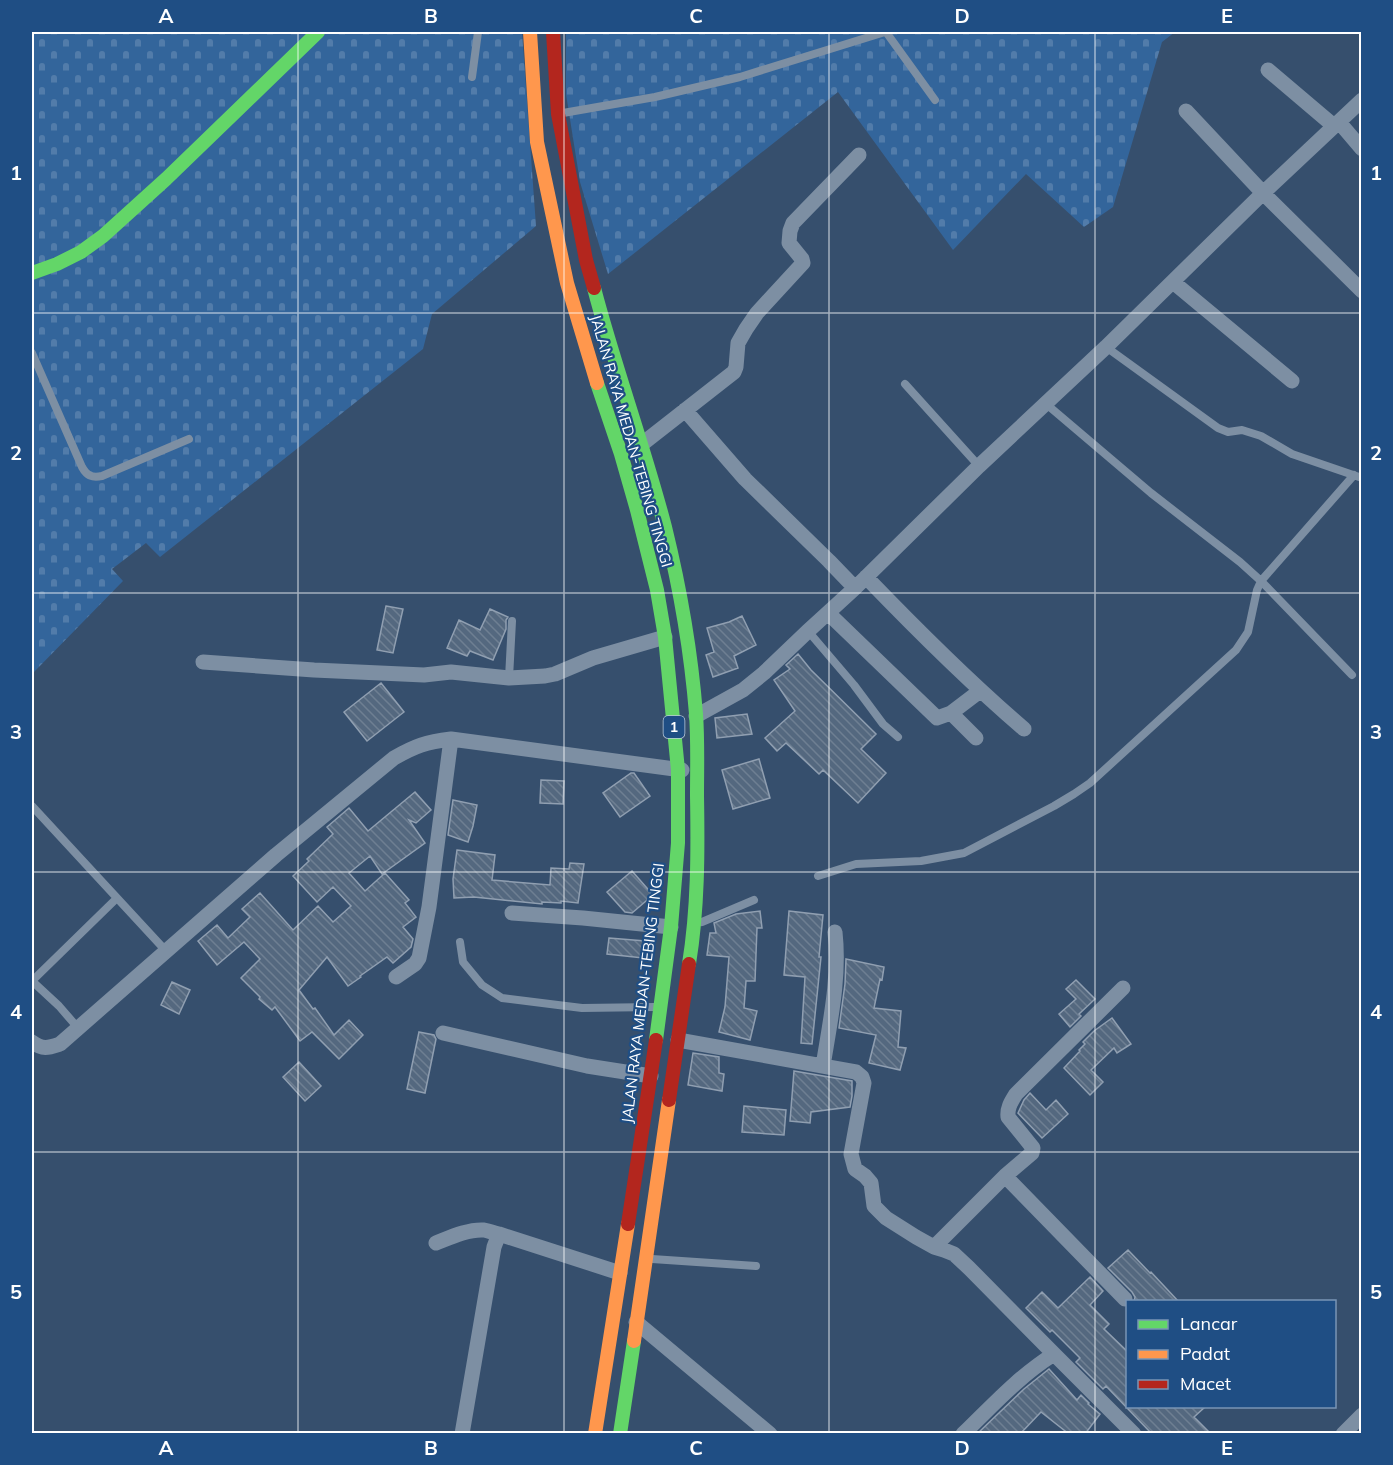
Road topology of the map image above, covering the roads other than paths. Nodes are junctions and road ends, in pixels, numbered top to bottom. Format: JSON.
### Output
{"nodes":[{"id":1,"x":318,"y":32,"type":"edge"},
{"id":2,"x":478,"y":32,"type":"edge"},
{"id":3,"x":530,"y":32,"type":"edge"},
{"id":4,"x":553,"y":32,"type":"edge"},
{"id":5,"x":886,"y":32,"type":"edge"},
{"id":6,"x":1268,"y":70,"type":"dead end"},
{"id":7,"x":472,"y":77,"type":"dead end"},
{"id":8,"x":935,"y":100,"type":"dead end"},
{"id":9,"x":1362,"y":100,"type":"edge"},
{"id":10,"x":1186,"y":111,"type":"dead end"},
{"id":11,"x":558,"y":114,"type":"junction"},
{"id":12,"x":1337,"y":124,"type":"junction"},
{"id":13,"x":1362,"y":149,"type":"edge"},
{"id":14,"x":859,"y":155,"type":"dead end"},
{"id":15,"x":1263,"y":193,"type":"junction"},
{"id":16,"x":32,"y":273,"type":"edge"},
{"id":17,"x":1173,"y":282,"type":"junction"},
{"id":18,"x":1359,"y":283,"type":"edge"},
{"id":19,"x":1106,"y":347,"type":"junction"},
{"id":20,"x":32,"y":353,"type":"edge"},
{"id":21,"x":1292,"y":381,"type":"dead end"},
{"id":22,"x":904,"y":384,"type":"dead end"},
{"id":23,"x":1046,"y":403,"type":"junction"},
{"id":24,"x":685,"y":410,"type":"junction"},
{"id":25,"x":189,"y":439,"type":"dead end"},
{"id":26,"x":642,"y":444,"type":"junction"},
{"id":27,"x":980,"y":466,"type":"junction"},
{"id":28,"x":1358,"y":476,"type":"edge"},
{"id":29,"x":1261,"y":581,"type":"junction"},
{"id":30,"x":860,"y":583,"type":"junction"},
{"id":31,"x":828,"y":613,"type":"junction"},
{"id":32,"x":512,"y":621,"type":"dead end"},
{"id":33,"x":808,"y":631,"type":"junction"},
{"id":34,"x":665,"y":637,"type":"junction"},
{"id":35,"x":203,"y":662,"type":"dead end"},
{"id":36,"x":1352,"y":675,"type":"dead end"},
{"id":37,"x":509,"y":678,"type":"junction"},
{"id":38,"x":980,"y":691,"type":"junction"},
{"id":39,"x":951,"y":713,"type":"junction"},
{"id":40,"x":696,"y":716,"type":"junction"},
{"id":41,"x":1024,"y":729,"type":"dead end"},
{"id":42,"x":898,"y":736,"type":"dead end"},
{"id":43,"x":976,"y":738,"type":"dead end"},
{"id":44,"x":451,"y":739,"type":"junction"},
{"id":45,"x":678,"y":770,"type":"junction"},
{"id":46,"x":698,"y":770,"type":"junction"},
{"id":47,"x":32,"y":806,"type":"edge"},
{"id":48,"x":818,"y":876,"type":"dead end"},
{"id":49,"x":117,"y":898,"type":"junction"},
{"id":50,"x":754,"y":900,"type":"dead end"},
{"id":51,"x":512,"y":913,"type":"dead end"},
{"id":52,"x":695,"y":925,"type":"junction"},
{"id":53,"x":671,"y":927,"type":"junction"},
{"id":54,"x":835,"y":932,"type":"dead end"},
{"id":55,"x":460,"y":942,"type":"dead end"},
{"id":56,"x":166,"y":951,"type":"junction"},
{"id":57,"x":396,"y":977,"type":"dead end"},
{"id":58,"x":32,"y":981,"type":"edge"},
{"id":59,"x":1123,"y":988,"type":"dead end"},
{"id":60,"x":661,"y":1006,"type":"junction"},
{"id":61,"x":78,"y":1028,"type":"junction"},
{"id":62,"x":443,"y":1033,"type":"dead end"},
{"id":63,"x":678,"y":1040,"type":"junction"},
{"id":64,"x":32,"y":1042,"type":"edge"},
{"id":65,"x":823,"y":1066,"type":"junction"},
{"id":66,"x":651,"y":1076,"type":"junction"},
{"id":67,"x":1005,"y":1176,"type":"junction"},
{"id":68,"x":499,"y":1234,"type":"junction"},
{"id":69,"x":436,"y":1243,"type":"dead end"},
{"id":70,"x":934,"y":1247,"type":"junction"},
{"id":71,"x":645,"y":1258,"type":"junction"},
{"id":72,"x":756,"y":1266,"type":"dead end"},
{"id":73,"x":620,"y":1273,"type":"junction"},
{"id":74,"x":1125,"y":1299,"type":"dead end"},
{"id":75,"x":636,"y":1322,"type":"junction"},
{"id":76,"x":1054,"y":1354,"type":"junction"},
{"id":77,"x":1362,"y":1415,"type":"edge"},
{"id":78,"x":462,"y":1434,"type":"edge"},
{"id":79,"x":595,"y":1434,"type":"edge"},
{"id":80,"x":620,"y":1434,"type":"edge"},
{"id":81,"x":770,"y":1434,"type":"edge"},
{"id":82,"x":963,"y":1434,"type":"edge"},
{"id":83,"x":1134,"y":1434,"type":"edge"},
{"id":84,"x":1343,"y":1434,"type":"edge"}],
"edges":[{"from":1,"to":16,"type":"main road"},
{"from":2,"to":7,"type":"lane"},
{"from":3,"to":34,"type":"main road","name":"JALAN RAYA MEDAN-TEBING TINGGI","number":"1"},
{"from":4,"to":11,"type":"main road","name":"JALAN RAYA MEDAN-TEBING TINGGI","number":"1"},
{"from":5,"to":8,"type":"lane"},
{"from":5,"to":11,"type":"lane"},
{"from":6,"to":12,"type":"street"},
{"from":9,"to":12,"type":"street"},
{"from":10,"to":15,"type":"street"},
{"from":11,"to":26,"type":"main road","name":"JALAN RAYA MEDAN-TEBING TINGGI","number":"1"},
{"from":12,"to":13,"type":"street"},
{"from":12,"to":15,"type":"street"},
{"from":14,"to":24,"type":"street"},
{"from":15,"to":17,"type":"street"},
{"from":15,"to":18,"type":"street"},
{"from":17,"to":19,"type":"street"},
{"from":17,"to":21,"type":"street"},
{"from":19,"to":23,"type":"street"},
{"from":19,"to":28,"type":"lane"},
{"from":20,"to":25,"type":"lane"},
{"from":22,"to":27,"type":"lane"},
{"from":23,"to":27,"type":"street"},
{"from":23,"to":29,"type":"lane"},
{"from":24,"to":26,"type":"street"},
{"from":24,"to":30,"type":"street"},
{"from":26,"to":40,"type":"main road","name":"JALAN RAYA MEDAN-TEBING TINGGI","number":"1"},
{"from":27,"to":30,"type":"street"},
{"from":28,"to":29,"type":"lane"},
{"from":29,"to":36,"type":"lane"},
{"from":29,"to":48,"type":"lane"},
{"from":30,"to":31,"type":"street"},
{"from":30,"to":38,"type":"street"},
{"from":31,"to":33,"type":"street"},
{"from":31,"to":39,"type":"street"},
{"from":32,"to":37,"type":"lane"},
{"from":33,"to":40,"type":"street"},
{"from":33,"to":42,"type":"lane"},
{"from":34,"to":37,"type":"street"},
{"from":34,"to":45,"type":"main road","name":"JALAN RAYA MEDAN-TEBING TINGGI","number":"1"},
{"from":35,"to":37,"type":"street"},
{"from":38,"to":39,"type":"street"},
{"from":38,"to":41,"type":"street"},
{"from":39,"to":43,"type":"street"},
{"from":40,"to":46,"type":"main road","name":"JALAN RAYA MEDAN-TEBING TINGGI","number":"1"},
{"from":44,"to":45,"type":"street"},
{"from":44,"to":56,"type":"street"},
{"from":44,"to":57,"type":"street"},
{"from":45,"to":46,"type":"street"},
{"from":45,"to":53,"type":"main road","name":"JALAN RAYA MEDAN-TEBING TINGGI","number":"1"},
{"from":46,"to":52,"type":"main road","name":"JALAN RAYA MEDAN-TEBING TINGGI","number":"1"},
{"from":47,"to":49,"type":"lane"},
{"from":49,"to":56,"type":"lane"},
{"from":49,"to":58,"type":"lane"},
{"from":50,"to":52,"type":"lane"},
{"from":51,"to":53,"type":"street"},
{"from":52,"to":63,"type":"main road","name":"JALAN RAYA MEDAN-TEBING TINGGI","number":"1"},
{"from":53,"to":60,"type":"main road","name":"JALAN RAYA MEDAN-TEBING TINGGI","number":"1"},
{"from":54,"to":65,"type":"street"},
{"from":55,"to":60,"type":"lane"},
{"from":56,"to":61,"type":"street"},
{"from":58,"to":61,"type":"lane"},
{"from":59,"to":67,"type":"street"},
{"from":60,"to":66,"type":"main road","name":"JALAN RAYA MEDAN-TEBING TINGGI","number":"1"},
{"from":61,"to":64,"type":"street"},
{"from":62,"to":66,"type":"street"},
{"from":63,"to":65,"type":"street"},
{"from":63,"to":71,"type":"main road","name":"JALAN RAYA MEDAN-TEBING TINGGI","number":"1"},
{"from":65,"to":70,"type":"street"},
{"from":66,"to":73,"type":"main road","name":"JALAN RAYA MEDAN-TEBING TINGGI","number":"1"},
{"from":67,"to":70,"type":"street"},
{"from":67,"to":74,"type":"street"},
{"from":68,"to":69,"type":"street"},
{"from":68,"to":73,"type":"street"},
{"from":68,"to":78,"type":"street"},
{"from":70,"to":76,"type":"street"},
{"from":71,"to":72,"type":"lane"},
{"from":71,"to":75,"type":"main road","name":"JALAN RAYA MEDAN-TEBING TINGGI","number":"1"},
{"from":73,"to":79,"type":"main road","name":"JALAN RAYA MEDAN-TEBING TINGGI","number":"1"},
{"from":75,"to":80,"type":"main road","name":"JALAN RAYA MEDAN-TEBING TINGGI","number":"1"},
{"from":75,"to":81,"type":"street"},
{"from":76,"to":82,"type":"street"},
{"from":76,"to":83,"type":"street"},
{"from":77,"to":84,"type":"street"}]}
